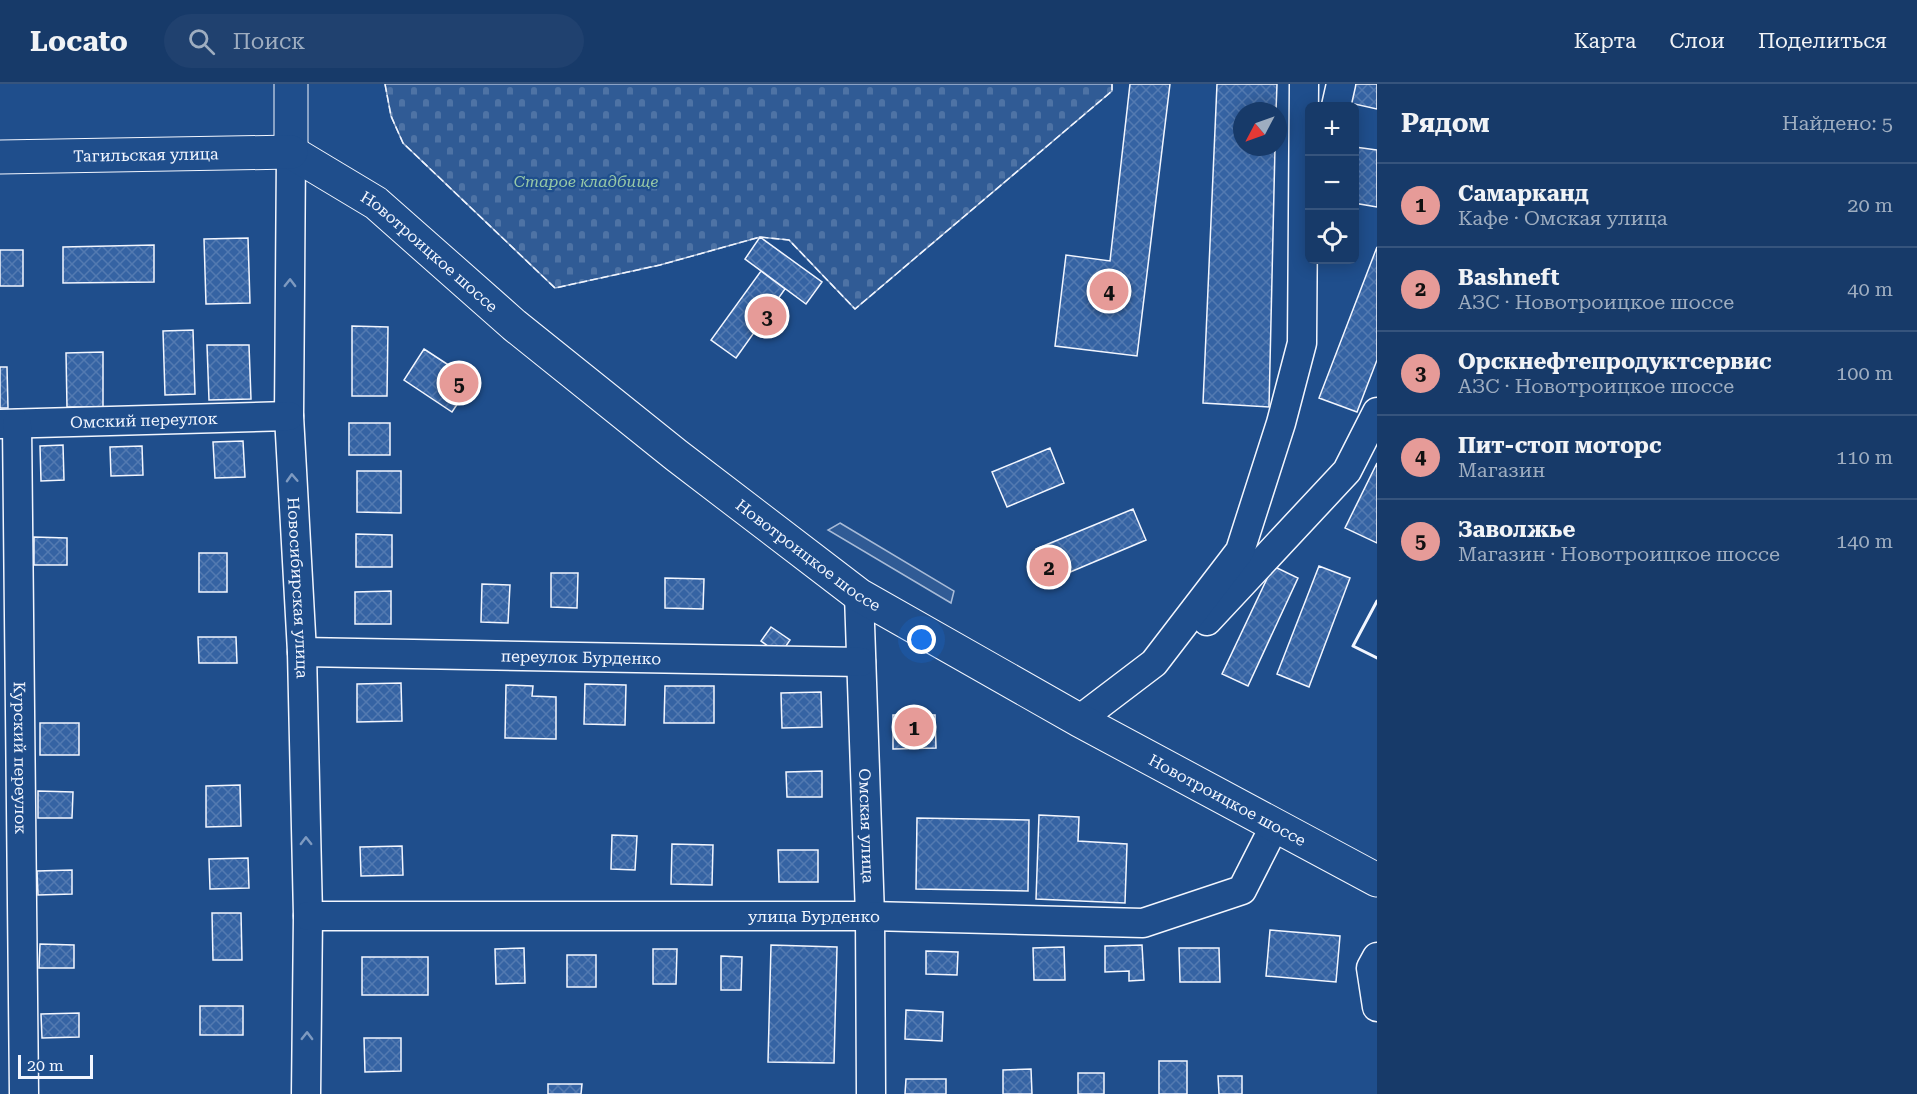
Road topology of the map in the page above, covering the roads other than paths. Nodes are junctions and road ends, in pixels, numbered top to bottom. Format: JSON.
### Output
{"nodes":[{"id":1,"x":291,"y":84,"type":"edge"},
{"id":2,"x":1304,"y":84,"type":"edge"},
{"id":3,"x":1341,"y":84,"type":"edge"},
{"id":4,"x":1337,"y":102,"type":"edge"},
{"id":5,"x":291,"y":152,"type":"junction"},
{"id":6,"x":1305,"y":156,"type":"edge"},
{"id":7,"x":0,"y":157,"type":"edge"},
{"id":8,"x":1306,"y":210,"type":"edge"},
{"id":9,"x":1377,"y":412,"type":"edge"},
{"id":10,"x":289,"y":416,"type":"junction"},
{"id":11,"x":9,"y":424,"type":"edge"},
{"id":12,"x":859,"y":595,"type":"junction"},
{"id":13,"x":302,"y":652,"type":"junction"},
{"id":14,"x":861,"y":662,"type":"junction"},
{"id":15,"x":1154,"y":663,"type":"junction"},
{"id":16,"x":1079,"y":720,"type":"junction"},
{"id":17,"x":1275,"y":827,"type":"junction"},
{"id":18,"x":1377,"y":880,"type":"edge"},
{"id":19,"x":308,"y":916,"type":"junction"},
{"id":20,"x":870,"y":916,"type":"junction"},
{"id":21,"x":1377,"y":957,"type":"edge"},
{"id":22,"x":1377,"y":1007,"type":"edge"},
{"id":23,"x":24,"y":1094,"type":"edge"},
{"id":24,"x":306,"y":1094,"type":"edge"},
{"id":25,"x":871,"y":1094,"type":"edge"}],
"edges":[{"from":1,"to":5,"type":"main road","name":"Новосибирская улица"},
{"from":2,"to":6,"type":"street"},
{"from":3,"to":4,"type":"street"},
{"from":5,"to":7,"type":"main road","name":"Тагильская улица"},
{"from":10,"to":5,"type":"street","name":"Новосибирская улица","one_way":true},
{"from":5,"to":12,"type":"main road","name":"Новотроицкое шоссе"},
{"from":8,"to":15,"type":"street"},
{"from":9,"to":15,"type":"street"},
{"from":10,"to":11,"type":"street","name":"Омский переулок"},
{"from":13,"to":10,"type":"street","name":"Новосибирская улица","one_way":true},
{"from":11,"to":23,"type":"street","name":"Курский переулок"},
{"from":12,"to":14,"type":"street","name":"Омская улица"},
{"from":12,"to":16,"type":"main road","name":"Новотроицкое шоссе"},
{"from":13,"to":14,"type":"street","name":"переулок Бурденко"},
{"from":19,"to":13,"type":"street","name":"Новосибирская улица","one_way":true},
{"from":14,"to":20,"type":"street","name":"Омская улица"},
{"from":15,"to":16,"type":"street"},
{"from":16,"to":17,"type":"main road","name":"Новотроицкое шоссе"},
{"from":17,"to":18,"type":"main road","name":"Новотроицкое шоссе"},
{"from":17,"to":20,"type":"street","name":"улица Бурденко"},
{"from":19,"to":20,"type":"street","name":"улица Бурденко"},
{"from":24,"to":19,"type":"street","name":"Новосибирская улица","one_way":true},
{"from":20,"to":25,"type":"street","name":"Омская улица"},
{"from":21,"to":22,"type":"street"}]}
